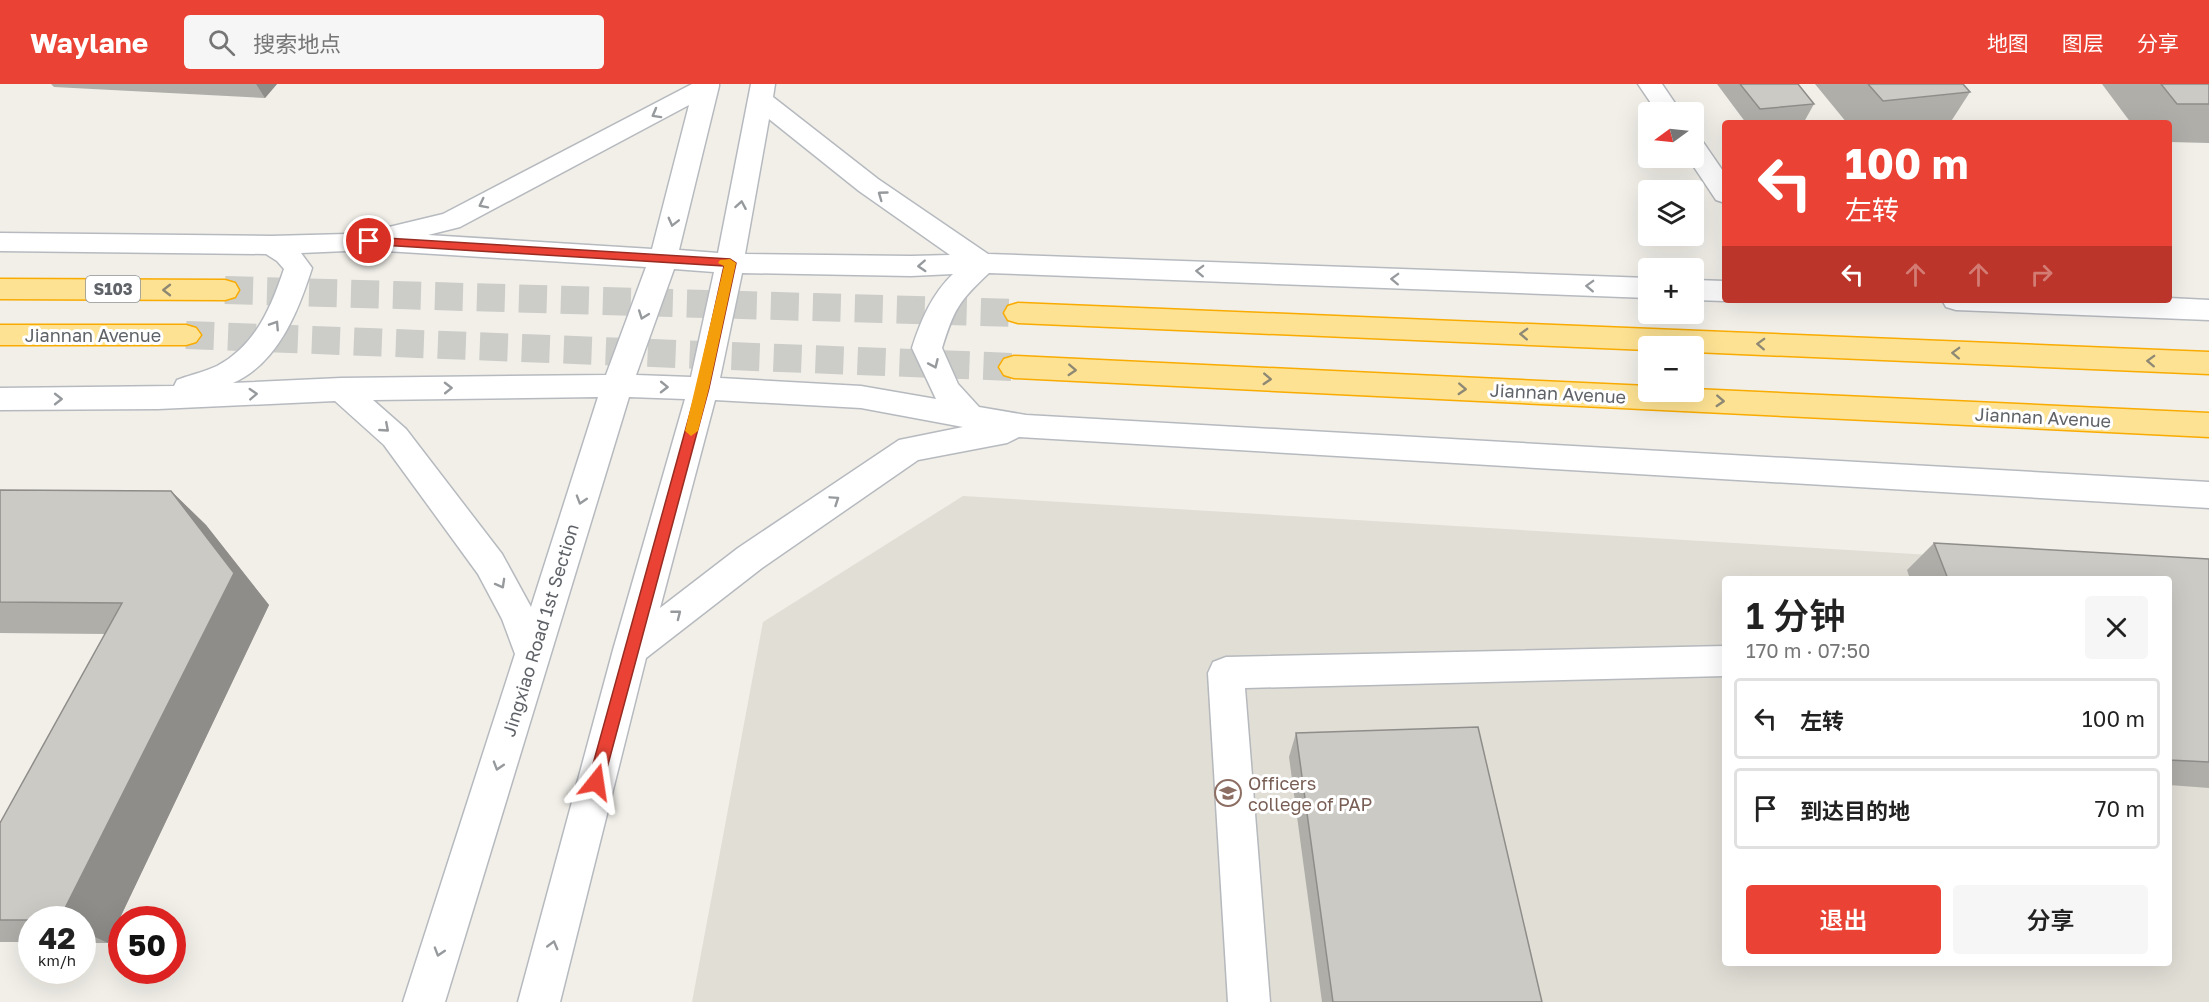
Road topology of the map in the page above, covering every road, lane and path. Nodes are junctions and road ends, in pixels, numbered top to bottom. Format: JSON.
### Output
{"nodes":[{"id":1,"x":1650,"y":84,"type":"edge"},
{"id":2,"x":707,"y":85,"type":"edge"},
{"id":3,"x":762,"y":91,"type":"edge"},
{"id":4,"x":1662,"y":102,"type":"edge"},
{"id":5,"x":1704,"y":163,"type":"edge"},
{"id":6,"x":1722,"y":190,"type":"edge"},
{"id":7,"x":369,"y":241,"type":"junction"},
{"id":8,"x":0,"y":242,"type":"edge"},
{"id":9,"x":271,"y":245,"type":"junction"},
{"id":10,"x":663,"y":260,"type":"junction"},
{"id":11,"x":730,"y":263,"type":"junction"},
{"id":12,"x":982,"y":263,"type":"junction"},
{"id":13,"x":1638,"y":288,"type":"edge"},
{"id":14,"x":0,"y":289,"type":"edge"},
{"id":15,"x":225,"y":290,"type":"tunnel mouth"},
{"id":16,"x":1704,"y":290,"type":"edge"},
{"id":17,"x":1722,"y":291,"type":"edge"},
{"id":18,"x":2032,"y":303,"type":"edge"},
{"id":19,"x":2209,"y":310,"type":"edge"},
{"id":20,"x":1018,"y":313,"type":"tunnel mouth"},
{"id":21,"x":0,"y":335,"type":"edge"},
{"id":22,"x":186,"y":335,"type":"tunnel mouth"},
{"id":23,"x":2209,"y":363,"type":"edge"},
{"id":24,"x":1014,"y":367,"type":"tunnel mouth"},
{"id":25,"x":617,"y":386,"type":"junction"},
{"id":26,"x":703,"y":388,"type":"junction"},
{"id":27,"x":341,"y":389,"type":"junction"},
{"id":28,"x":158,"y":398,"type":"junction"},
{"id":29,"x":0,"y":399,"type":"edge"},
{"id":30,"x":970,"y":417,"type":"junction"},
{"id":31,"x":2209,"y":425,"type":"edge"},
{"id":32,"x":1026,"y":428,"type":"junction"},
{"id":33,"x":2209,"y":495,"type":"edge"},
{"id":34,"x":631,"y":650,"type":"junction"},
{"id":35,"x":533,"y":654,"type":"junction"},
{"id":36,"x":1722,"y":661,"type":"edge"},
{"id":37,"x":424,"y":1002,"type":"edge"},
{"id":38,"x":539,"y":1002,"type":"edge"},
{"id":39,"x":1249,"y":1002,"type":"edge"}],
"edges":[{"from":1,"to":4,"type":"main road"},
{"from":2,"to":7,"type":"main road","one_way":true},
{"from":2,"to":10,"type":"main road","name":"Jingxiao Road 1st Section","one_way":true},
{"from":11,"to":3,"type":"main road","one_way":true},
{"from":12,"to":3,"type":"main road","one_way":true},
{"from":5,"to":6,"type":"main road"},
{"from":7,"to":9,"type":"main road"},
{"from":7,"to":10,"type":"main road"},
{"from":8,"to":9,"type":"main road"},
{"from":28,"to":9,"type":"main road","one_way":true},
{"from":10,"to":11,"type":"main road"},
{"from":10,"to":25,"type":"main road","name":"Jingxiao Road 1st Section","one_way":true},
{"from":12,"to":11,"type":"main road","one_way":true},
{"from":11,"to":26,"type":"main road"},
{"from":13,"to":12,"type":"main road","one_way":true},
{"from":12,"to":30,"type":"main road","one_way":true},
{"from":15,"to":14,"type":"highway","number":"S103","one_way":true},
{"from":16,"to":17,"type":"main road"},
{"from":18,"to":19,"type":"main road"},
{"from":23,"to":20,"type":"highway","one_way":true},
{"from":21,"to":22,"type":"highway","name":"Jiannan Avenue"},
{"from":24,"to":31,"type":"highway","name":"Jiannan Avenue","one_way":true},
{"from":25,"to":26,"type":"main road","one_way":true},
{"from":27,"to":25,"type":"main road","one_way":true},
{"from":25,"to":35,"type":"main road","name":"Jingxiao Road 1st Section","one_way":true},
{"from":26,"to":30,"type":"main road"},
{"from":26,"to":34,"type":"main road"},
{"from":28,"to":27,"type":"main road","one_way":true},
{"from":27,"to":35,"type":"main road","one_way":true},
{"from":29,"to":28,"type":"main road","one_way":true},
{"from":30,"to":32,"type":"main road"},
{"from":32,"to":33,"type":"main road"},
{"from":34,"to":32,"type":"main road","one_way":true},
{"from":38,"to":34,"type":"main road","one_way":true},
{"from":35,"to":37,"type":"main road","name":"Jingxiao Road 1st Section","one_way":true},
{"from":36,"to":39,"type":"main road"}]}
